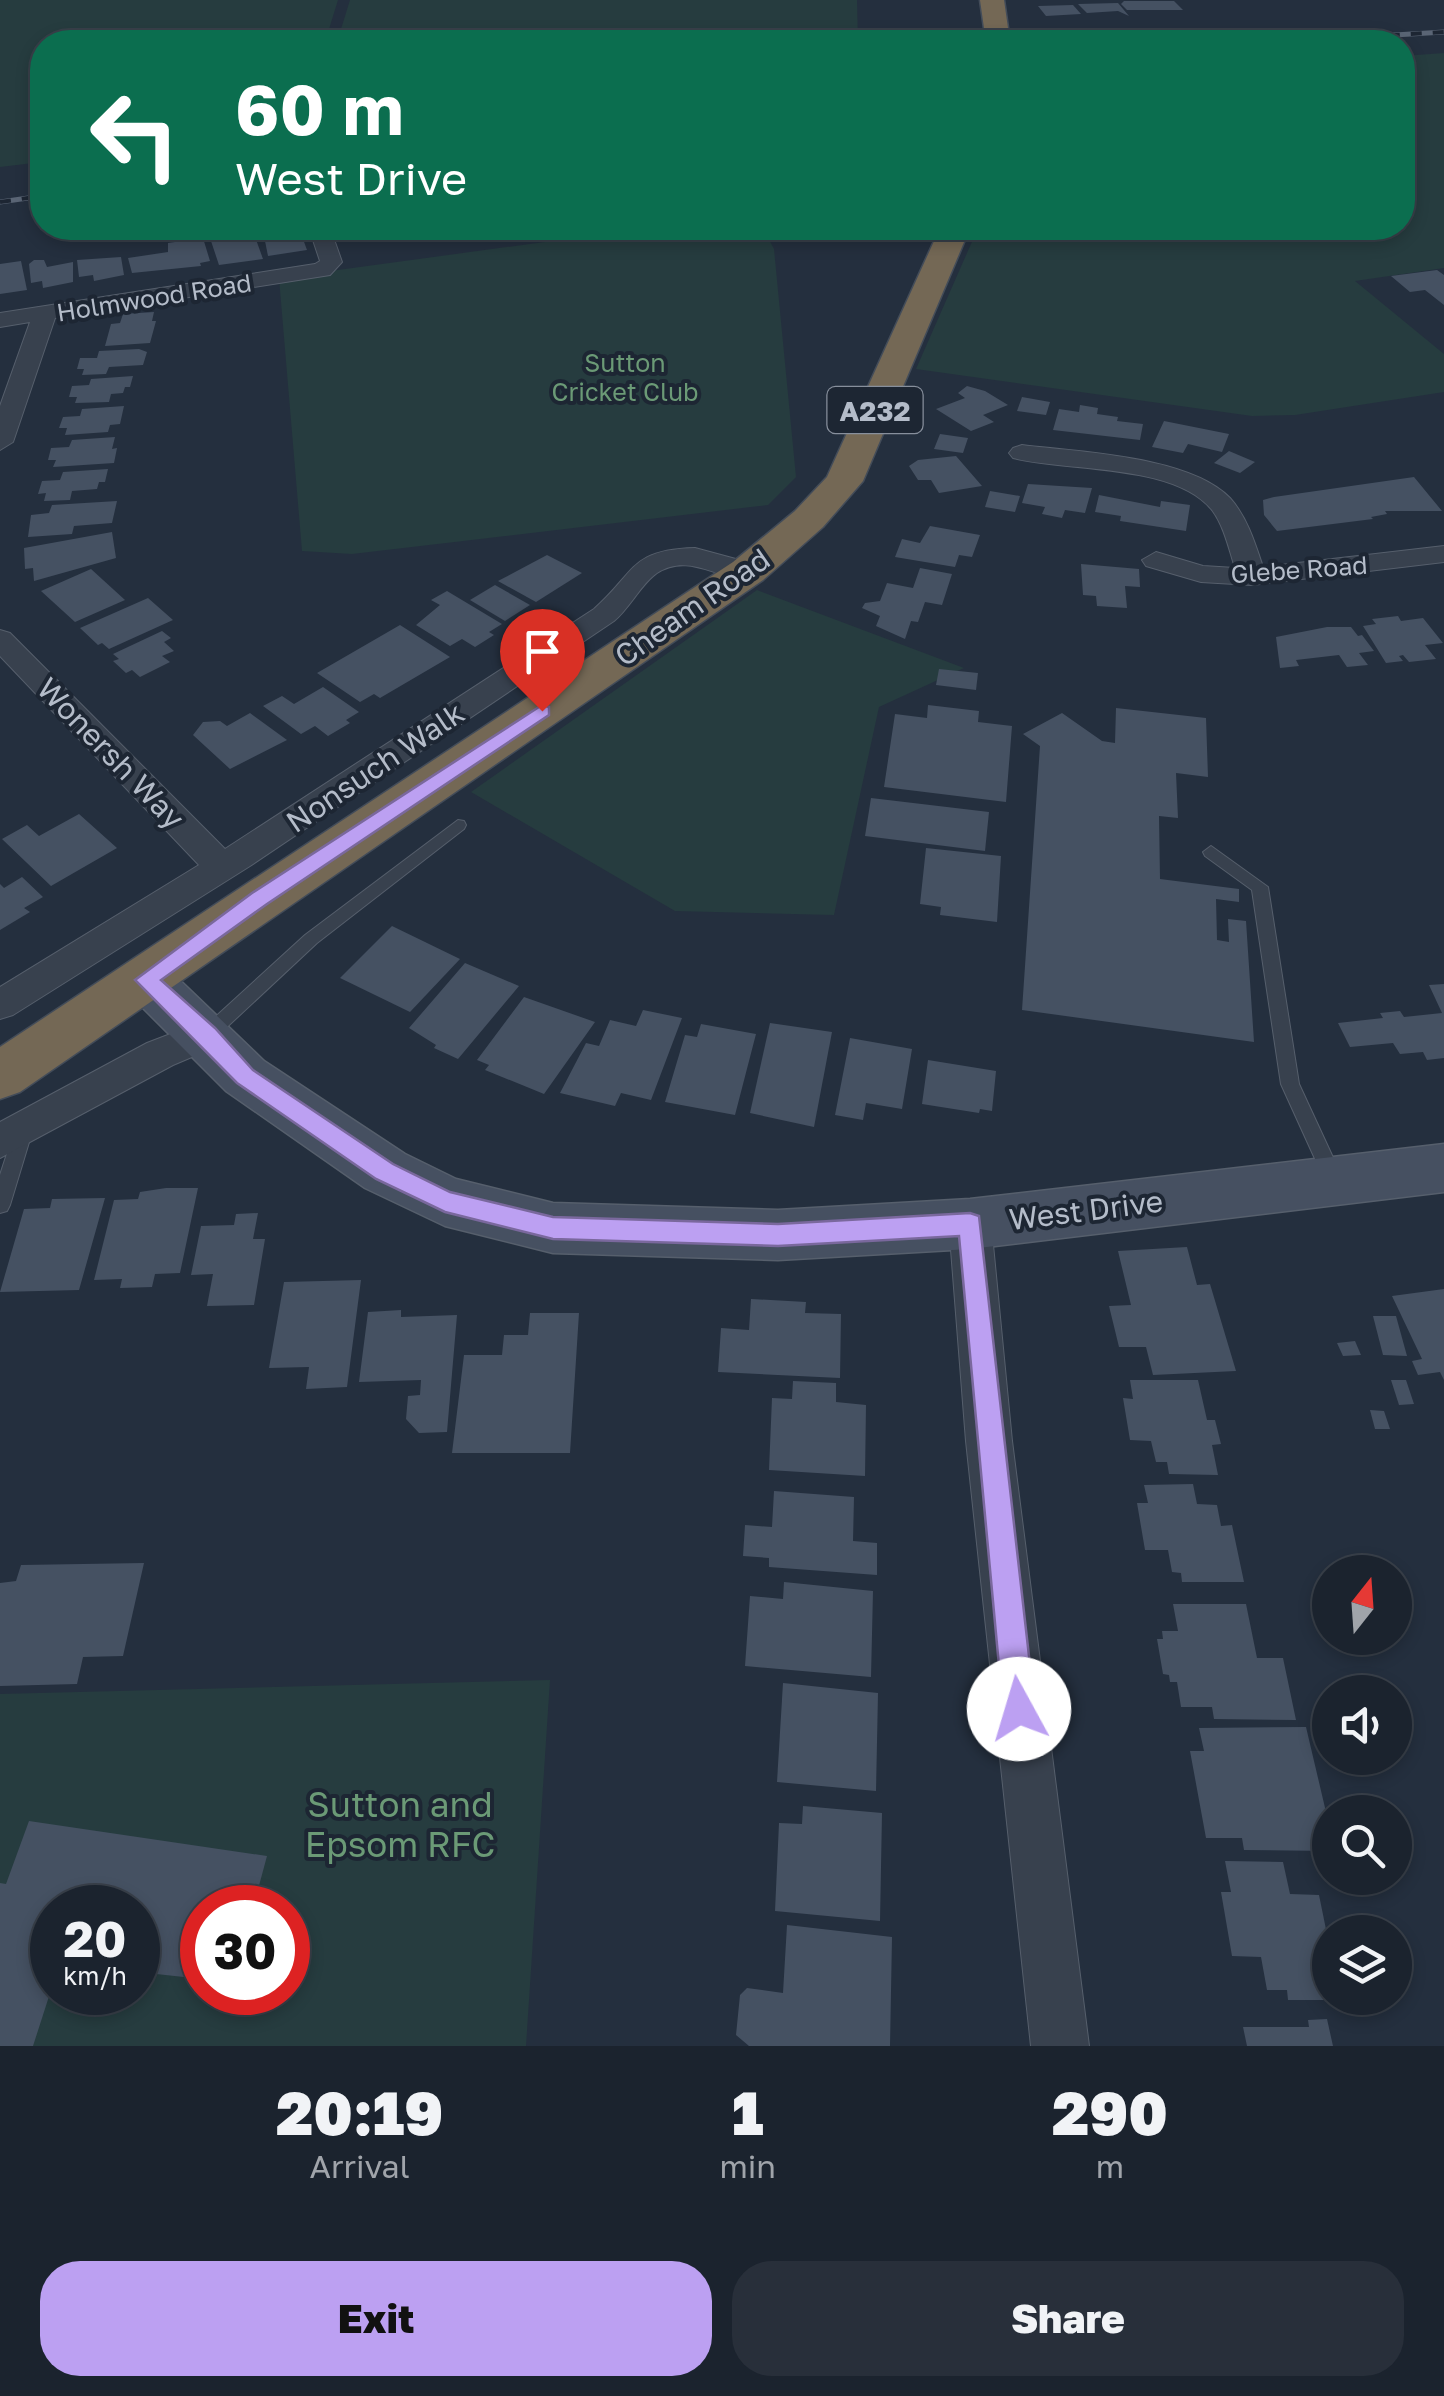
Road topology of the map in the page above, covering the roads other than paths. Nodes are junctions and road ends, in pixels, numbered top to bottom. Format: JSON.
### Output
{"nodes":[{"id":1,"x":992,"y":0,"type":"edge"},
{"id":2,"x":996,"y":30,"type":"edge"},
{"id":3,"x":324,"y":240,"type":"edge"},
{"id":4,"x":950,"y":240,"type":"edge"},
{"id":5,"x":45,"y":313,"type":"junction"},
{"id":6,"x":0,"y":320,"type":"edge"},
{"id":7,"x":0,"y":442,"type":"edge"},
{"id":8,"x":1022,"y":453,"type":"dead end"},
{"id":9,"x":1444,"y":554,"type":"edge"},
{"id":10,"x":1156,"y":560,"type":"dead end"},
{"id":11,"x":748,"y":570,"type":"junction"},
{"id":12,"x":1252,"y":577,"type":"junction"},
{"id":13,"x":0,"y":640,"type":"edge"},
{"id":14,"x":458,"y":825,"type":"dead end"},
{"id":15,"x":1211,"y":852,"type":"dead end"},
{"id":16,"x":222,"y":867,"type":"junction"},
{"id":17,"x":146,"y":980,"type":"junction"},
{"id":18,"x":0,"y":1006,"type":"edge"},
{"id":19,"x":207,"y":1035,"type":"junction"},
{"id":20,"x":0,"y":1076,"type":"edge"},
{"id":21,"x":12,"y":1134,"type":"edge"},
{"id":22,"x":1444,"y":1168,"type":"edge"},
{"id":23,"x":1335,"y":1182,"type":"junction"},
{"id":24,"x":0,"y":1205,"type":"edge"},
{"id":25,"x":970,"y":1224,"type":"junction"},
{"id":26,"x":1060,"y":2046,"type":"edge"}],
"edges":[{"from":1,"to":2,"type":"highway"},
{"from":3,"to":5,"type":"street","name":"Holmwood Road"},
{"from":4,"to":11,"type":"highway","name":"Cheam Road","number":"A232"},
{"from":5,"to":6,"type":"street","name":"Holmwood Road"},
{"from":5,"to":7,"type":"street"},
{"from":8,"to":12,"type":"street"},
{"from":9,"to":12,"type":"street","name":"Glebe Road"},
{"from":10,"to":12,"type":"street","name":"Glebe Road"},
{"from":11,"to":16,"type":"street","name":"Nonsuch Walk"},
{"from":11,"to":17,"type":"highway","name":"Cheam Road","number":"A232"},
{"from":13,"to":16,"type":"street","name":"Wonersh Way"},
{"from":14,"to":19,"type":"lane"},
{"from":15,"to":23,"type":"lane"},
{"from":16,"to":18,"type":"street","name":"Nonsuch Walk"},
{"from":17,"to":19,"type":"street","name":"West Drive"},
{"from":17,"to":20,"type":"highway","name":"Cheam Road","number":"A232"},
{"from":19,"to":21,"type":"street"},
{"from":19,"to":25,"type":"street","name":"West Drive"},
{"from":21,"to":24,"type":"lane"},
{"from":22,"to":23,"type":"street","name":"West Drive"},
{"from":23,"to":25,"type":"street","name":"West Drive"},
{"from":25,"to":26,"type":"street"}]}
